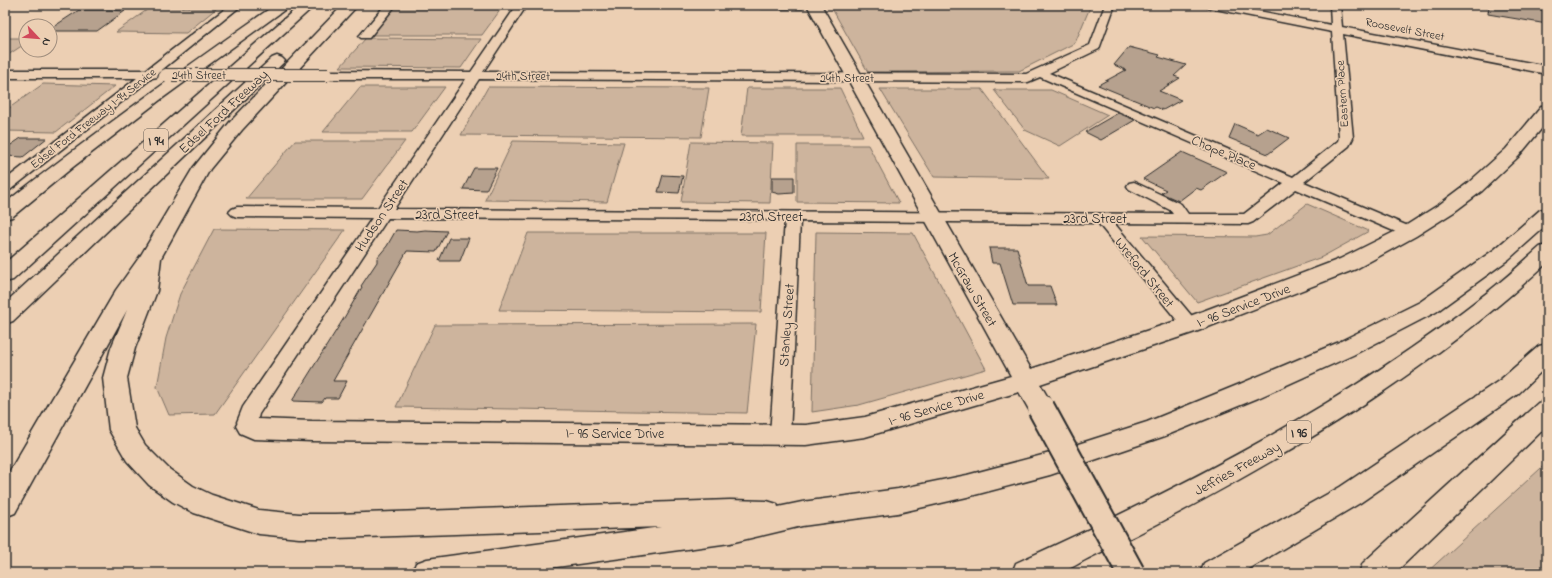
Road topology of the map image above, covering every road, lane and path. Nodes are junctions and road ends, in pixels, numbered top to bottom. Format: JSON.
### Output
{"nodes":[{"id":1,"x":237,"y":5,"type":"edge"},
{"id":2,"x":284,"y":5,"type":"edge"},
{"id":3,"x":308,"y":5,"type":"edge"},
{"id":4,"x":337,"y":5,"type":"edge"},
{"id":5,"x":351,"y":5,"type":"edge"},
{"id":6,"x":391,"y":5,"type":"edge"},
{"id":7,"x":522,"y":5,"type":"edge"},
{"id":8,"x":762,"y":5,"type":"edge"},
{"id":9,"x":802,"y":5,"type":"edge"},
{"id":10,"x":814,"y":5,"type":"edge"},
{"id":11,"x":1110,"y":5,"type":"edge"},
{"id":12,"x":1210,"y":5,"type":"edge"},
{"id":13,"x":1335,"y":5,"type":"edge"},
{"id":14,"x":1337,"y":29,"type":"junction"},
{"id":15,"x":365,"y":36,"type":"dead end"},
{"id":16,"x":1547,"y":70,"type":"edge"},
{"id":17,"x":5,"y":74,"type":"edge"},
{"id":18,"x":148,"y":74,"type":"junction"},
{"id":19,"x":1040,"y":74,"type":"junction"},
{"id":20,"x":474,"y":76,"type":"junction"},
{"id":21,"x":855,"y":78,"type":"junction"},
{"id":22,"x":1547,"y":111,"type":"edge"},
{"id":23,"x":1294,"y":183,"type":"junction"},
{"id":24,"x":1134,"y":186,"type":"dead end"},
{"id":25,"x":5,"y":187,"type":"edge"},
{"id":26,"x":25,"y":198,"type":"junction"},
{"id":27,"x":237,"y":212,"type":"dead end"},
{"id":28,"x":5,"y":213,"type":"edge"},
{"id":29,"x":382,"y":213,"type":"junction"},
{"id":30,"x":1547,"y":214,"type":"edge"},
{"id":31,"x":793,"y":216,"type":"junction"},
{"id":32,"x":933,"y":217,"type":"junction"},
{"id":33,"x":5,"y":218,"type":"edge"},
{"id":34,"x":1102,"y":218,"type":"junction"},
{"id":35,"x":1183,"y":218,"type":"junction"},
{"id":36,"x":1409,"y":232,"type":"junction"},
{"id":37,"x":1547,"y":252,"type":"edge"},
{"id":38,"x":150,"y":258,"type":"junction"},
{"id":39,"x":5,"y":275,"type":"edge"},
{"id":40,"x":5,"y":316,"type":"edge"},
{"id":41,"x":1190,"y":325,"type":"junction"},
{"id":42,"x":1547,"y":352,"type":"edge"},
{"id":43,"x":1026,"y":380,"type":"junction"},
{"id":44,"x":1547,"y":410,"type":"edge"},
{"id":45,"x":250,"y":426,"type":"joint"},
{"id":46,"x":780,"y":435,"type":"junction"},
{"id":47,"x":5,"y":506,"type":"edge"},
{"id":48,"x":802,"y":514,"type":"junction"},
{"id":49,"x":427,"y":573,"type":"edge"},
{"id":50,"x":1027,"y":573,"type":"edge"},
{"id":51,"x":1131,"y":573,"type":"edge"},
{"id":52,"x":1215,"y":573,"type":"edge"},
{"id":53,"x":1374,"y":573,"type":"edge"}],
"edges":[{"from":1,"to":18,"type":"street","name":"Edsel Ford Freeway I-94 Service"},
{"from":2,"to":26,"type":"main road"},
{"from":3,"to":39,"type":"main road","name":"Edsel Ford Freeway","number":"I 94"},
{"from":4,"to":40,"type":"main road","name":"Edsel Ford Freeway","number":"I 94"},
{"from":5,"to":38,"type":"main road"},
{"from":6,"to":15,"type":"street"},
{"from":7,"to":20,"type":"street","name":"Hudson Street"},
{"from":8,"to":9,"type":"street"},
{"from":10,"to":21,"type":"main road","name":"McGraw Street"},
{"from":11,"to":19,"type":"street","name":"24th Street"},
{"from":12,"to":14,"type":"street","name":"Roosevelt Street"},
{"from":13,"to":14,"type":"street","name":"Eastern Place"},
{"from":14,"to":16,"type":"street","name":"Roosevelt Street"},
{"from":14,"to":23,"type":"street","name":"Eastern Place"},
{"from":17,"to":18,"type":"street","name":"24th Street"},
{"from":18,"to":20,"type":"street","name":"24th Street","bridge":true},
{"from":18,"to":25,"type":"street","name":"Edsel Ford Freeway I-94 Service"},
{"from":19,"to":21,"type":"street","name":"24th Street"},
{"from":19,"to":23,"type":"street","name":"Chope Place"},
{"from":20,"to":21,"type":"street","name":"24th Street"},
{"from":20,"to":29,"type":"street","name":"Hudson Street"},
{"from":21,"to":32,"type":"main road","name":"McGraw Street"},
{"from":22,"to":36,"type":"main road","name":"I- 96 Service Drive"},
{"from":23,"to":35,"type":"street","name":"23rd Street"},
{"from":23,"to":36,"type":"street","name":"Chope Place"},
{"from":24,"to":35,"type":"street"},
{"from":26,"to":28,"type":"main road"},
{"from":26,"to":33,"type":"main road"},
{"from":27,"to":29,"type":"street","name":"23rd Street"},
{"from":29,"to":31,"type":"street","name":"23rd Street"},
{"from":29,"to":45,"type":"street","name":"Hudson Street"},
{"from":30,"to":48,"type":"main road"},
{"from":31,"to":32,"type":"street","name":"23rd Street"},
{"from":31,"to":46,"type":"street","name":"Stanley Street"},
{"from":32,"to":34,"type":"street","name":"23rd Street"},
{"from":32,"to":43,"type":"main road","name":"McGraw Street"},
{"from":34,"to":35,"type":"street","name":"23rd Street"},
{"from":34,"to":41,"type":"street","name":"Wreford Street"},
{"from":36,"to":41,"type":"main road","name":"I- 96 Service Drive"},
{"from":37,"to":50,"type":"main road","name":"Jeffries Freeway","number":"I 96"},
{"from":38,"to":47,"type":"main road"},
{"from":38,"to":48,"type":"main road"},
{"from":41,"to":43,"type":"main road","name":"I- 96 Service Drive"},
{"from":42,"to":52,"type":"main road"},
{"from":43,"to":46,"type":"main road","name":"I- 96 Service Drive"},
{"from":43,"to":51,"type":"main road","name":"McGraw Street","bridge":true},
{"from":44,"to":53,"type":"main road"},
{"from":45,"to":46,"type":"main road","name":"I- 96 Service Drive"},
{"from":48,"to":49,"type":"main road"}]}
